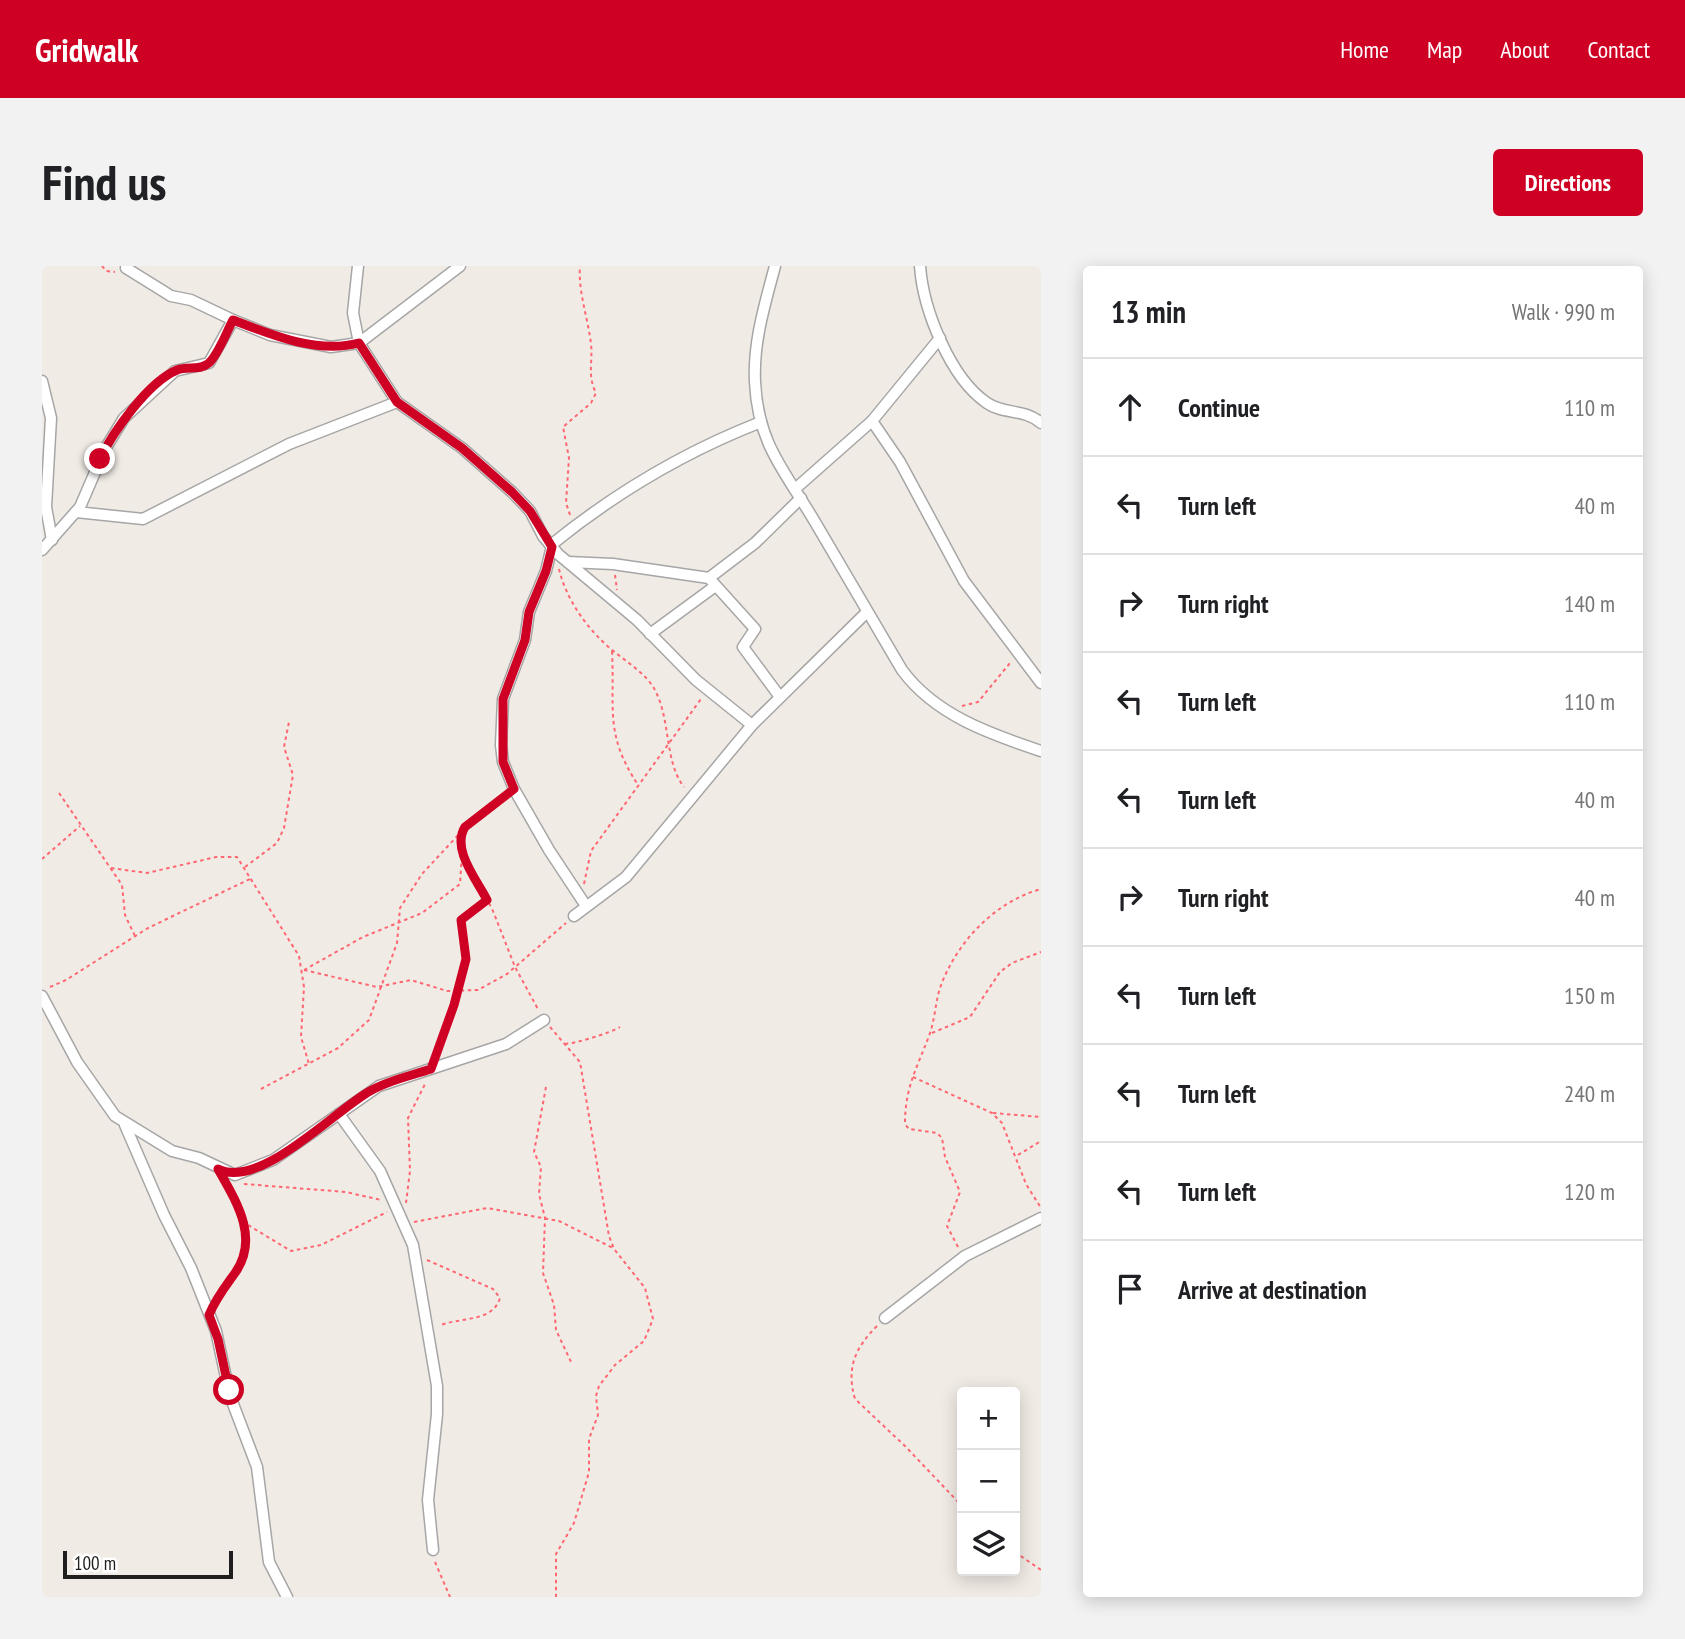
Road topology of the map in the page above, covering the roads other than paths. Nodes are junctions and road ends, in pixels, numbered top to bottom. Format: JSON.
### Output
{"nodes":[{"id":1,"x":358,"y":266,"type":"edge"},
{"id":2,"x":460,"y":266,"type":"edge"},
{"id":3,"x":775,"y":266,"type":"edge"},
{"id":4,"x":920,"y":266,"type":"edge"},
{"id":5,"x":126,"y":268,"type":"road end"},
{"id":6,"x":233,"y":320,"type":"junction"},
{"id":7,"x":940,"y":338,"type":"junction"},
{"id":8,"x":359,"y":343,"type":"junction"},
{"id":9,"x":42,"y":381,"type":"edge"},
{"id":10,"x":397,"y":402,"type":"junction"},
{"id":11,"x":872,"y":421,"type":"junction"},
{"id":12,"x":761,"y":422,"type":"junction"},
{"id":13,"x":1041,"y":424,"type":"edge"},
{"id":14,"x":798,"y":493,"type":"junction"},
{"id":15,"x":76,"y":512,"type":"junction"},
{"id":16,"x":52,"y":540,"type":"junction"},
{"id":17,"x":554,"y":548,"type":"junction"},
{"id":18,"x":42,"y":551,"type":"edge"},
{"id":19,"x":568,"y":562,"type":"junction"},
{"id":20,"x":711,"y":582,"type":"junction"},
{"id":21,"x":867,"y":612,"type":"junction"},
{"id":22,"x":650,"y":634,"type":"junction"},
{"id":23,"x":1041,"y":683,"type":"edge"},
{"id":24,"x":780,"y":697,"type":"junction"},
{"id":25,"x":752,"y":725,"type":"junction"},
{"id":26,"x":1041,"y":751,"type":"edge"},
{"id":27,"x":583,"y":902,"type":"junction"},
{"id":28,"x":574,"y":916,"type":"road end"},
{"id":29,"x":42,"y":996,"type":"edge"},
{"id":30,"x":544,"y":1020,"type":"road end"},
{"id":31,"x":339,"y":1114,"type":"junction"},
{"id":32,"x":125,"y":1124,"type":"junction"},
{"id":33,"x":1041,"y":1218,"type":"edge"},
{"id":34,"x":885,"y":1318,"type":"road end"},
{"id":35,"x":433,"y":1550,"type":"road end"},
{"id":36,"x":287,"y":1597,"type":"edge"}],
"edges":[{"from":1,"to":8,"type":"street"},
{"from":2,"to":8,"type":"street"},
{"from":3,"to":12,"type":"street"},
{"from":4,"to":7,"type":"street"},
{"from":5,"to":6,"type":"street"},
{"from":6,"to":8,"type":"street"},
{"from":6,"to":15,"type":"street"},
{"from":7,"to":11,"type":"street"},
{"from":7,"to":13,"type":"street"},
{"from":8,"to":10,"type":"street"},
{"from":9,"to":16,"type":"street"},
{"from":10,"to":15,"type":"street"},
{"from":10,"to":17,"type":"street"},
{"from":11,"to":14,"type":"street"},
{"from":11,"to":23,"type":"street"},
{"from":12,"to":14,"type":"street"},
{"from":12,"to":17,"type":"street"},
{"from":14,"to":20,"type":"street"},
{"from":14,"to":21,"type":"street"},
{"from":15,"to":16,"type":"street"},
{"from":16,"to":18,"type":"street"},
{"from":17,"to":19,"type":"street"},
{"from":17,"to":27,"type":"street"},
{"from":19,"to":20,"type":"street"},
{"from":19,"to":22,"type":"street"},
{"from":20,"to":22,"type":"street"},
{"from":20,"to":24,"type":"street"},
{"from":21,"to":24,"type":"street"},
{"from":21,"to":26,"type":"street"},
{"from":22,"to":25,"type":"street"},
{"from":24,"to":25,"type":"street"},
{"from":25,"to":27,"type":"street"},
{"from":27,"to":28,"type":"street"},
{"from":29,"to":32,"type":"street"},
{"from":30,"to":31,"type":"street"},
{"from":31,"to":32,"type":"street"},
{"from":31,"to":35,"type":"street"},
{"from":32,"to":36,"type":"street"},
{"from":33,"to":34,"type":"street"}]}
